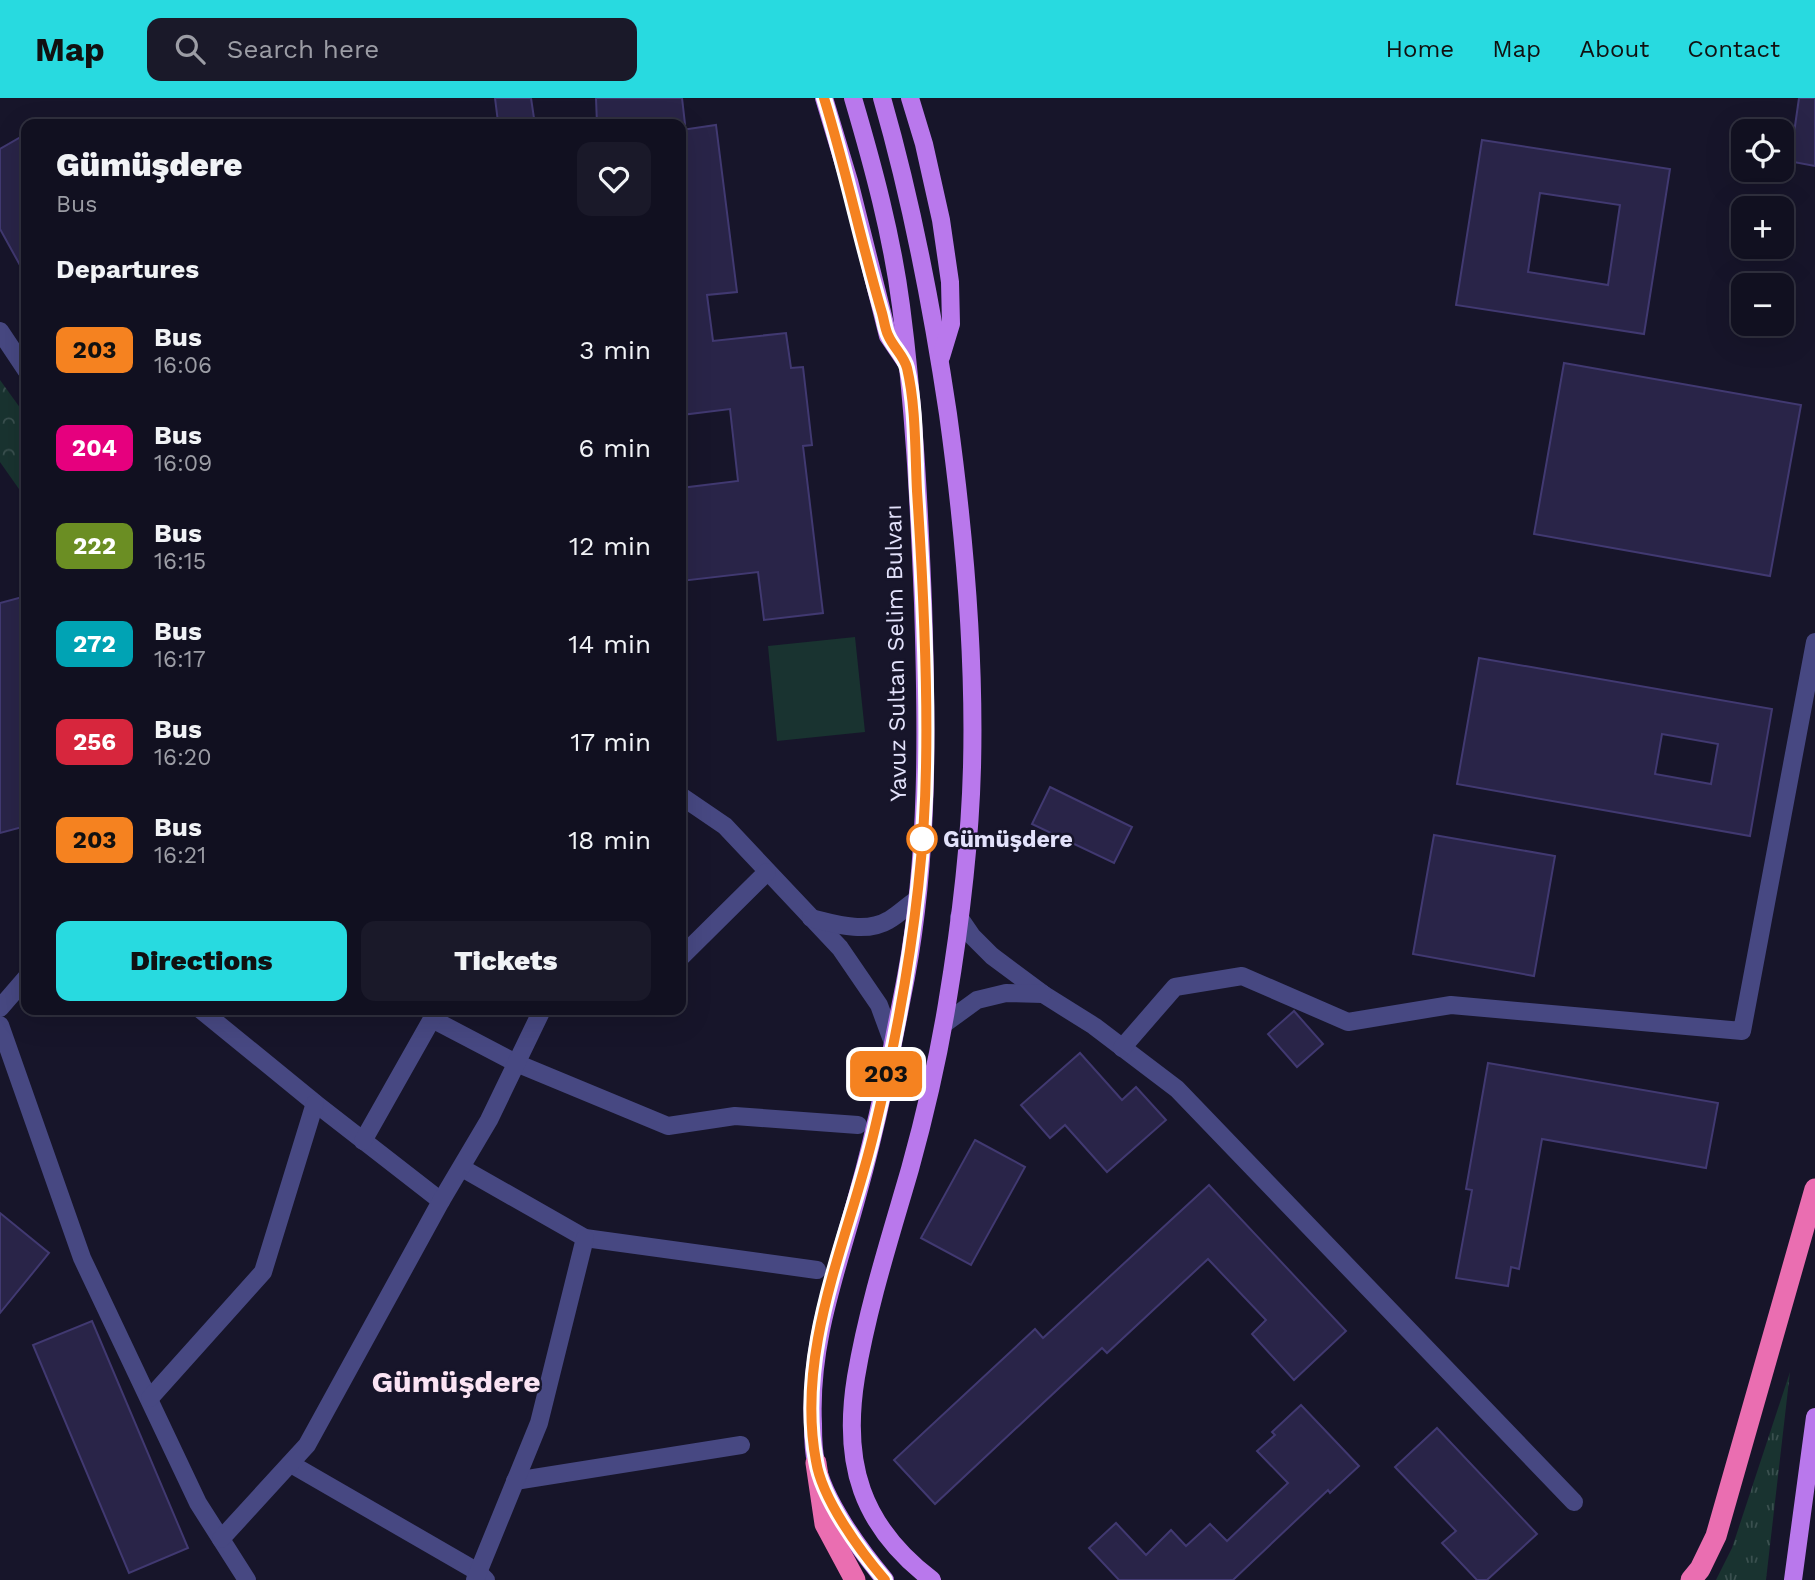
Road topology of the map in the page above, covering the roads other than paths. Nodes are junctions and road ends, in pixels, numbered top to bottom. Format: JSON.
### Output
{"nodes":[{"id":1,"x":824,"y":98,"type":"edge"},
{"id":2,"x":853,"y":98,"type":"edge"},
{"id":3,"x":882,"y":98,"type":"edge"},
{"id":4,"x":910,"y":98,"type":"edge"},
{"id":5,"x":0,"y":331,"type":"edge"},
{"id":6,"x":940,"y":360,"type":"junction"},
{"id":7,"x":21,"y":362,"type":"edge"},
{"id":8,"x":907,"y":364,"type":"junction"},
{"id":9,"x":1815,"y":642,"type":"edge"},
{"id":10,"x":686,"y":799,"type":"edge"},
{"id":11,"x":767,"y":872,"type":"junction"},
{"id":12,"x":916,"y":900,"type":"junction"},
{"id":13,"x":959,"y":916,"type":"junction"},
{"id":14,"x":811,"y":918,"type":"junction"},
{"id":15,"x":686,"y":952,"type":"edge"},
{"id":16,"x":21,"y":984,"type":"edge"},
{"id":17,"x":1043,"y":994,"type":"junction"},
{"id":18,"x":0,"y":1008,"type":"edge"},
{"id":19,"x":207,"y":1015,"type":"edge"},
{"id":20,"x":434,"y":1015,"type":"edge"},
{"id":21,"x":437,"y":1015,"type":"edge"},
{"id":22,"x":540,"y":1015,"type":"edge"},
{"id":23,"x":944,"y":1024,"type":"junction"},
{"id":24,"x":0,"y":1025,"type":"edge"},
{"id":25,"x":893,"y":1043,"type":"junction"},
{"id":26,"x":1122,"y":1048,"type":"junction"},
{"id":27,"x":516,"y":1063,"type":"junction"},
{"id":28,"x":315,"y":1104,"type":"junction"},
{"id":29,"x":858,"y":1125,"type":"dead end"},
{"id":30,"x":363,"y":1141,"type":"junction"},
{"id":31,"x":462,"y":1168,"type":"junction"},
{"id":32,"x":1815,"y":1189,"type":"edge"},
{"id":33,"x":442,"y":1201,"type":"junction"},
{"id":34,"x":585,"y":1238,"type":"junction"},
{"id":35,"x":817,"y":1270,"type":"dead end"},
{"id":36,"x":150,"y":1398,"type":"junction"},
{"id":37,"x":1815,"y":1417,"type":"edge"},
{"id":38,"x":741,"y":1445,"type":"dead end"},
{"id":39,"x":816,"y":1463,"type":"junction"},
{"id":40,"x":290,"y":1464,"type":"junction"},
{"id":41,"x":515,"y":1481,"type":"junction"},
{"id":42,"x":1574,"y":1502,"type":"dead end"},
{"id":43,"x":221,"y":1539,"type":"junction"},
{"id":44,"x":480,"y":1577,"type":"edge"},
{"id":45,"x":247,"y":1580,"type":"edge"},
{"id":46,"x":855,"y":1580,"type":"edge"},
{"id":47,"x":884,"y":1580,"type":"edge"},
{"id":48,"x":932,"y":1580,"type":"edge"},
{"id":49,"x":1691,"y":1580,"type":"edge"},
{"id":50,"x":1793,"y":1580,"type":"edge"}],
"edges":[{"from":1,"to":8,"type":"main road"},
{"from":2,"to":8,"type":"main road","name":"Yavuz Sultan Selim Bulvarı"},
{"from":3,"to":6,"type":"main road"},
{"from":4,"to":6,"type":"main road"},
{"from":5,"to":7,"type":"street"},
{"from":6,"to":13,"type":"main road"},
{"from":8,"to":12,"type":"main road","name":"Yavuz Sultan Selim Bulvarı"},
{"from":9,"to":26,"type":"street"},
{"from":10,"to":11,"type":"street"},
{"from":11,"to":14,"type":"street"},
{"from":11,"to":15,"type":"street"},
{"from":12,"to":14,"type":"street"},
{"from":12,"to":25,"type":"main road","name":"Yavuz Sultan Selim Bulvarı"},
{"from":13,"to":17,"type":"street"},
{"from":13,"to":23,"type":"main road"},
{"from":14,"to":25,"type":"street"},
{"from":16,"to":18,"type":"street"},
{"from":17,"to":23,"type":"street"},
{"from":17,"to":26,"type":"street"},
{"from":19,"to":28,"type":"street"},
{"from":20,"to":30,"type":"street"},
{"from":21,"to":27,"type":"street"},
{"from":22,"to":27,"type":"street"},
{"from":23,"to":48,"type":"main road"},
{"from":24,"to":36,"type":"street"},
{"from":25,"to":39,"type":"main road","name":"Yavuz Sultan Selim Bulvarı"},
{"from":26,"to":42,"type":"street"},
{"from":27,"to":29,"type":"street"},
{"from":27,"to":31,"type":"street"},
{"from":28,"to":30,"type":"street"},
{"from":28,"to":36,"type":"street"},
{"from":30,"to":33,"type":"street"},
{"from":31,"to":33,"type":"street"},
{"from":31,"to":34,"type":"street"},
{"from":32,"to":49,"type":"highway"},
{"from":33,"to":40,"type":"street"},
{"from":34,"to":35,"type":"street"},
{"from":34,"to":41,"type":"street"},
{"from":36,"to":43,"type":"street"},
{"from":37,"to":50,"type":"main road"},
{"from":38,"to":41,"type":"street"},
{"from":39,"to":46,"type":"highway"},
{"from":39,"to":47,"type":"main road","name":"Yavuz Sultan Selim Bulvarı"},
{"from":40,"to":43,"type":"street"},
{"from":40,"to":44,"type":"street"},
{"from":41,"to":44,"type":"street"},
{"from":43,"to":45,"type":"street"}]}
